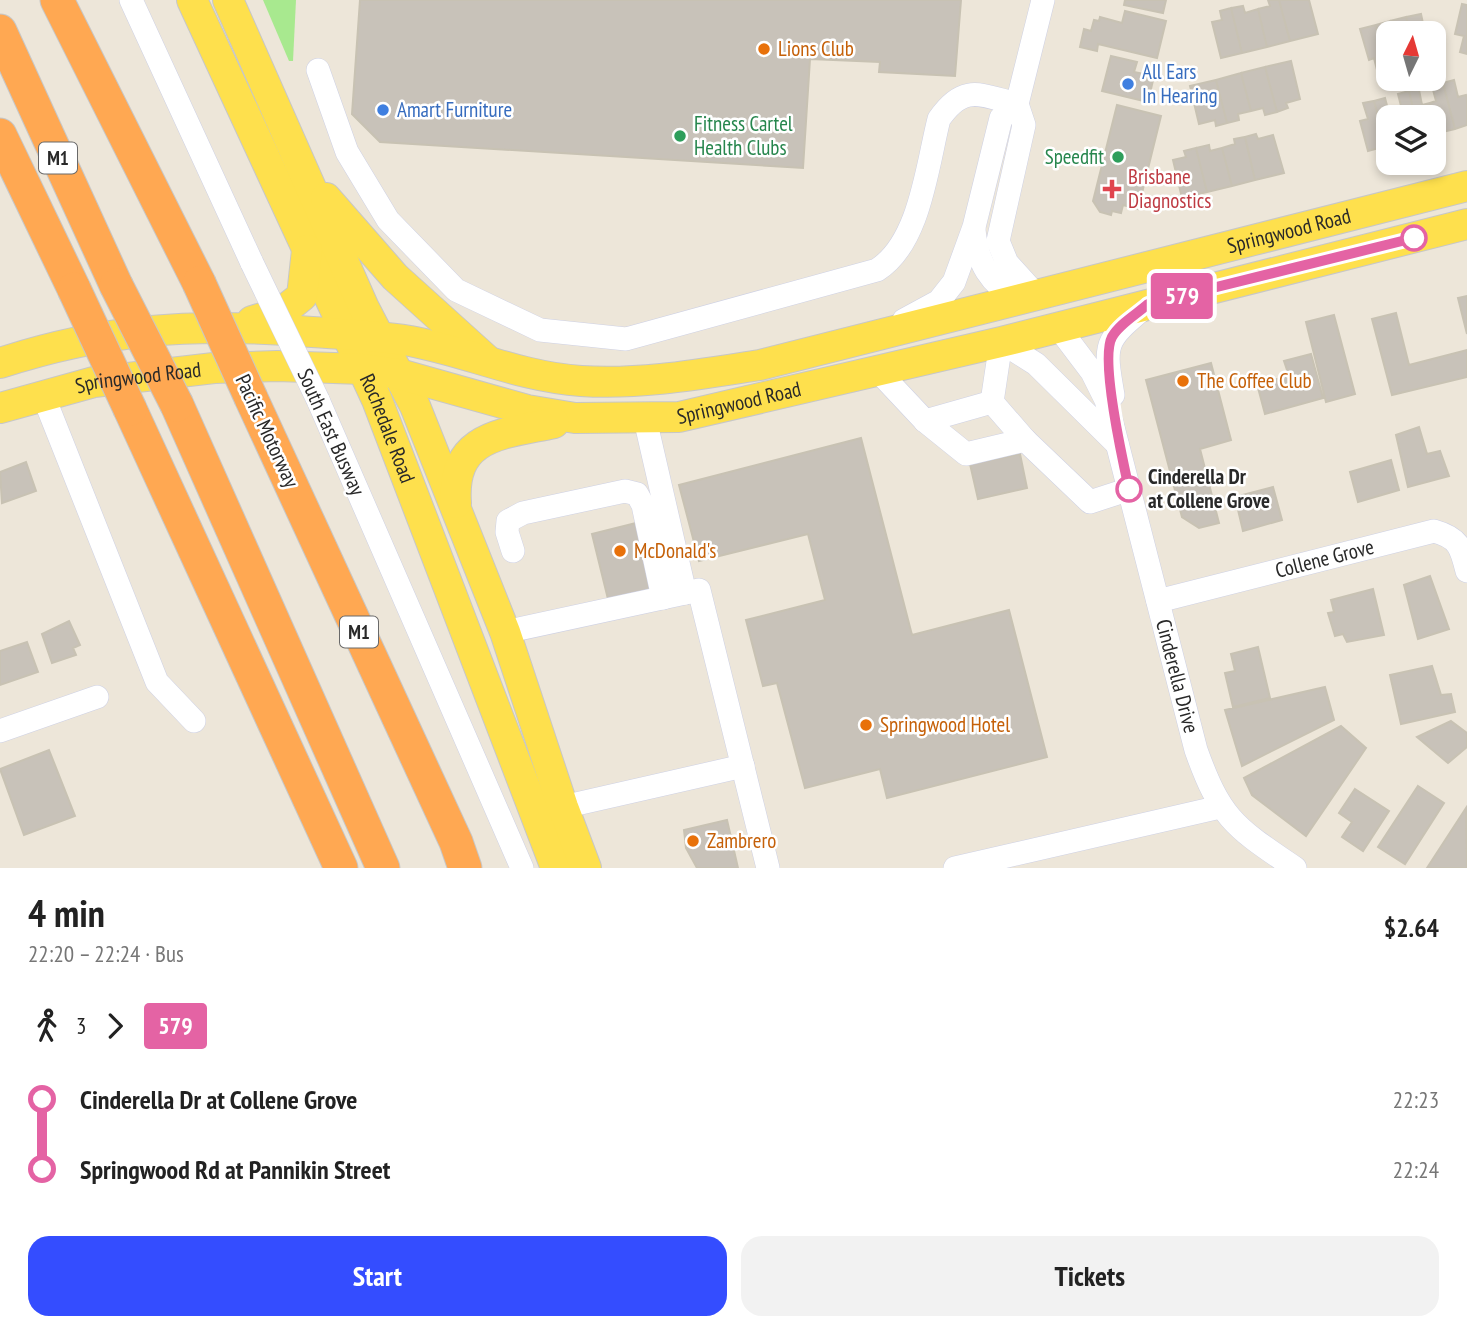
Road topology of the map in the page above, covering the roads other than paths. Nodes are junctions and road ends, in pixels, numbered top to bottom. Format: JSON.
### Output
{"nodes":[{"id":1,"x":57,"y":0,"type":"edge"},
{"id":2,"x":131,"y":0,"type":"edge"},
{"id":3,"x":192,"y":0,"type":"edge"},
{"id":4,"x":228,"y":0,"type":"edge"},
{"id":5,"x":1044,"y":0,"type":"edge"},
{"id":6,"x":0,"y":31,"type":"edge"},
{"id":7,"x":318,"y":70,"type":"dead end"},
{"id":8,"x":1017,"y":104,"type":"junction"},
{"id":9,"x":0,"y":135,"type":"edge"},
{"id":10,"x":307,"y":177,"type":"junction"},
{"id":11,"x":1467,"y":186,"type":"edge"},
{"id":12,"x":1467,"y":224,"type":"edge"},
{"id":13,"x":974,"y":227,"type":"junction"},
{"id":14,"x":309,"y":247,"type":"junction"},
{"id":15,"x":1028,"y":298,"type":"junction"},
{"id":16,"x":1148,"y":304,"type":"junction"},
{"id":17,"x":210,"y":326,"type":"junction"},
{"id":18,"x":1058,"y":327,"type":"junction"},
{"id":19,"x":346,"y":334,"type":"junction"},
{"id":20,"x":872,"y":336,"type":"junction"},
{"id":21,"x":379,"y":337,"type":"junction"},
{"id":22,"x":1001,"y":342,"type":"junction"},
{"id":23,"x":0,"y":363,"type":"edge"},
{"id":24,"x":490,"y":363,"type":"junction"},
{"id":25,"x":362,"y":369,"type":"junction"},
{"id":26,"x":879,"y":372,"type":"junction"},
{"id":27,"x":399,"y":374,"type":"junction"},
{"id":28,"x":43,"y":395,"type":"junction"},
{"id":29,"x":992,"y":402,"type":"junction"},
{"id":30,"x":0,"y":408,"type":"edge"},
{"id":31,"x":575,"y":418,"type":"junction"},
{"id":32,"x":645,"y":419,"type":"junction"},
{"id":33,"x":925,"y":421,"type":"junction"},
{"id":34,"x":1024,"y":440,"type":"junction"},
{"id":35,"x":1119,"y":447,"type":"junction"},
{"id":36,"x":1129,"y":489,"type":"junction"},
{"id":37,"x":456,"y":504,"type":"junction"},
{"id":38,"x":513,"y":551,"type":"dead end"},
{"id":39,"x":1467,"y":571,"type":"edge"},
{"id":40,"x":674,"y":595,"type":"junction"},
{"id":41,"x":1158,"y":601,"type":"junction"},
{"id":42,"x":505,"y":632,"type":"junction"},
{"id":43,"x":97,"y":697,"type":"dead end"},
{"id":44,"x":194,"y":721,"type":"dead end"},
{"id":45,"x":0,"y":731,"type":"edge"},
{"id":46,"x":743,"y":766,"type":"junction"},
{"id":47,"x":563,"y":807,"type":"junction"},
{"id":48,"x":1220,"y":807,"type":"junction"},
{"id":49,"x":1283,"y":865,"type":"edge"},
{"id":50,"x":341,"y":868,"type":"edge"},
{"id":51,"x":383,"y":868,"type":"edge"},
{"id":52,"x":465,"y":868,"type":"edge"},
{"id":53,"x":522,"y":868,"type":"edge"},
{"id":54,"x":556,"y":868,"type":"edge"},
{"id":55,"x":586,"y":868,"type":"edge"},
{"id":56,"x":768,"y":868,"type":"edge"},
{"id":57,"x":955,"y":868,"type":"edge"}],
"edges":[{"from":1,"to":52,"type":"highway","name":"Pacific Motorway","number":"M1","bridge":true},
{"from":2,"to":53,"type":"street","name":"South East Busway","bridge":true},
{"from":3,"to":14,"type":"main road","name":"Rochedale Road"},
{"from":4,"to":10,"type":"main road","name":"Rochedale Road"},
{"from":5,"to":8,"type":"street"},
{"from":6,"to":51,"type":"highway","number":"M1","bridge":true},
{"from":7,"to":8,"type":"street"},
{"from":8,"to":13,"type":"street"},
{"from":8,"to":15,"type":"street"},
{"from":9,"to":50,"type":"highway","bridge":true},
{"from":10,"to":21,"type":"main road","name":"Rochedale Road"},
{"from":10,"to":24,"type":"main road"},
{"from":11,"to":15,"type":"main road","name":"Springwood Road"},
{"from":12,"to":16,"type":"main road","name":"Springwood Road"},
{"from":13,"to":15,"type":"street"},
{"from":13,"to":20,"type":"street"},
{"from":14,"to":17,"type":"main road"},
{"from":14,"to":19,"type":"main road","name":"Rochedale Road"},
{"from":15,"to":18,"type":"main road"},
{"from":15,"to":20,"type":"main road","name":"Springwood Road"},
{"from":16,"to":18,"type":"main road","name":"Springwood Road"},
{"from":16,"to":35,"type":"street"},
{"from":17,"to":19,"type":"main road","name":"Springwood Road"},
{"from":17,"to":23,"type":"main road","name":"Springwood Road"},
{"from":18,"to":22,"type":"main road","name":"Springwood Road"},
{"from":18,"to":35,"type":"street"},
{"from":19,"to":21,"type":"main road","name":"Springwood Road"},
{"from":19,"to":25,"type":"main road","name":"Rochedale Road"},
{"from":20,"to":24,"type":"main road","name":"Springwood Road"},
{"from":21,"to":24,"type":"main road","name":"Springwood Road"},
{"from":21,"to":27,"type":"main road","name":"Rochedale Road"},
{"from":22,"to":26,"type":"main road","name":"Springwood Road"},
{"from":22,"to":29,"type":"street"},
{"from":22,"to":35,"type":"street"},
{"from":25,"to":27,"type":"main road","name":"Springwood Road"},
{"from":25,"to":28,"type":"main road","name":"Springwood Road"},
{"from":25,"to":54,"type":"main road","name":"Rochedale Road"},
{"from":26,"to":32,"type":"main road","name":"Springwood Road"},
{"from":26,"to":33,"type":"street"},
{"from":27,"to":31,"type":"main road","name":"Springwood Road"},
{"from":27,"to":37,"type":"main road","name":"Rochedale Road"},
{"from":28,"to":30,"type":"main road","name":"Springwood Road"},
{"from":28,"to":44,"type":"street"},
{"from":29,"to":33,"type":"street"},
{"from":29,"to":34,"type":"street"},
{"from":31,"to":32,"type":"main road","name":"Springwood Road"},
{"from":31,"to":37,"type":"main road"},
{"from":32,"to":40,"type":"street"},
{"from":33,"to":34,"type":"street"},
{"from":34,"to":36,"type":"street"},
{"from":35,"to":36,"type":"street","name":"Cinderella Drive"},
{"from":36,"to":41,"type":"street","name":"Cinderella Drive"},
{"from":37,"to":42,"type":"main road","name":"Rochedale Road"},
{"from":38,"to":40,"type":"street"},
{"from":39,"to":41,"type":"street","name":"Collene Grove"},
{"from":40,"to":42,"type":"street"},
{"from":40,"to":46,"type":"street"},
{"from":41,"to":48,"type":"street","name":"Cinderella Drive"},
{"from":42,"to":47,"type":"main road","name":"Rochedale Road"},
{"from":43,"to":45,"type":"street"},
{"from":46,"to":47,"type":"street"},
{"from":46,"to":56,"type":"street"},
{"from":47,"to":55,"type":"main road","name":"Rochedale Road"},
{"from":48,"to":49,"type":"street","name":"Cinderella Drive"},
{"from":48,"to":57,"type":"street"}]}
